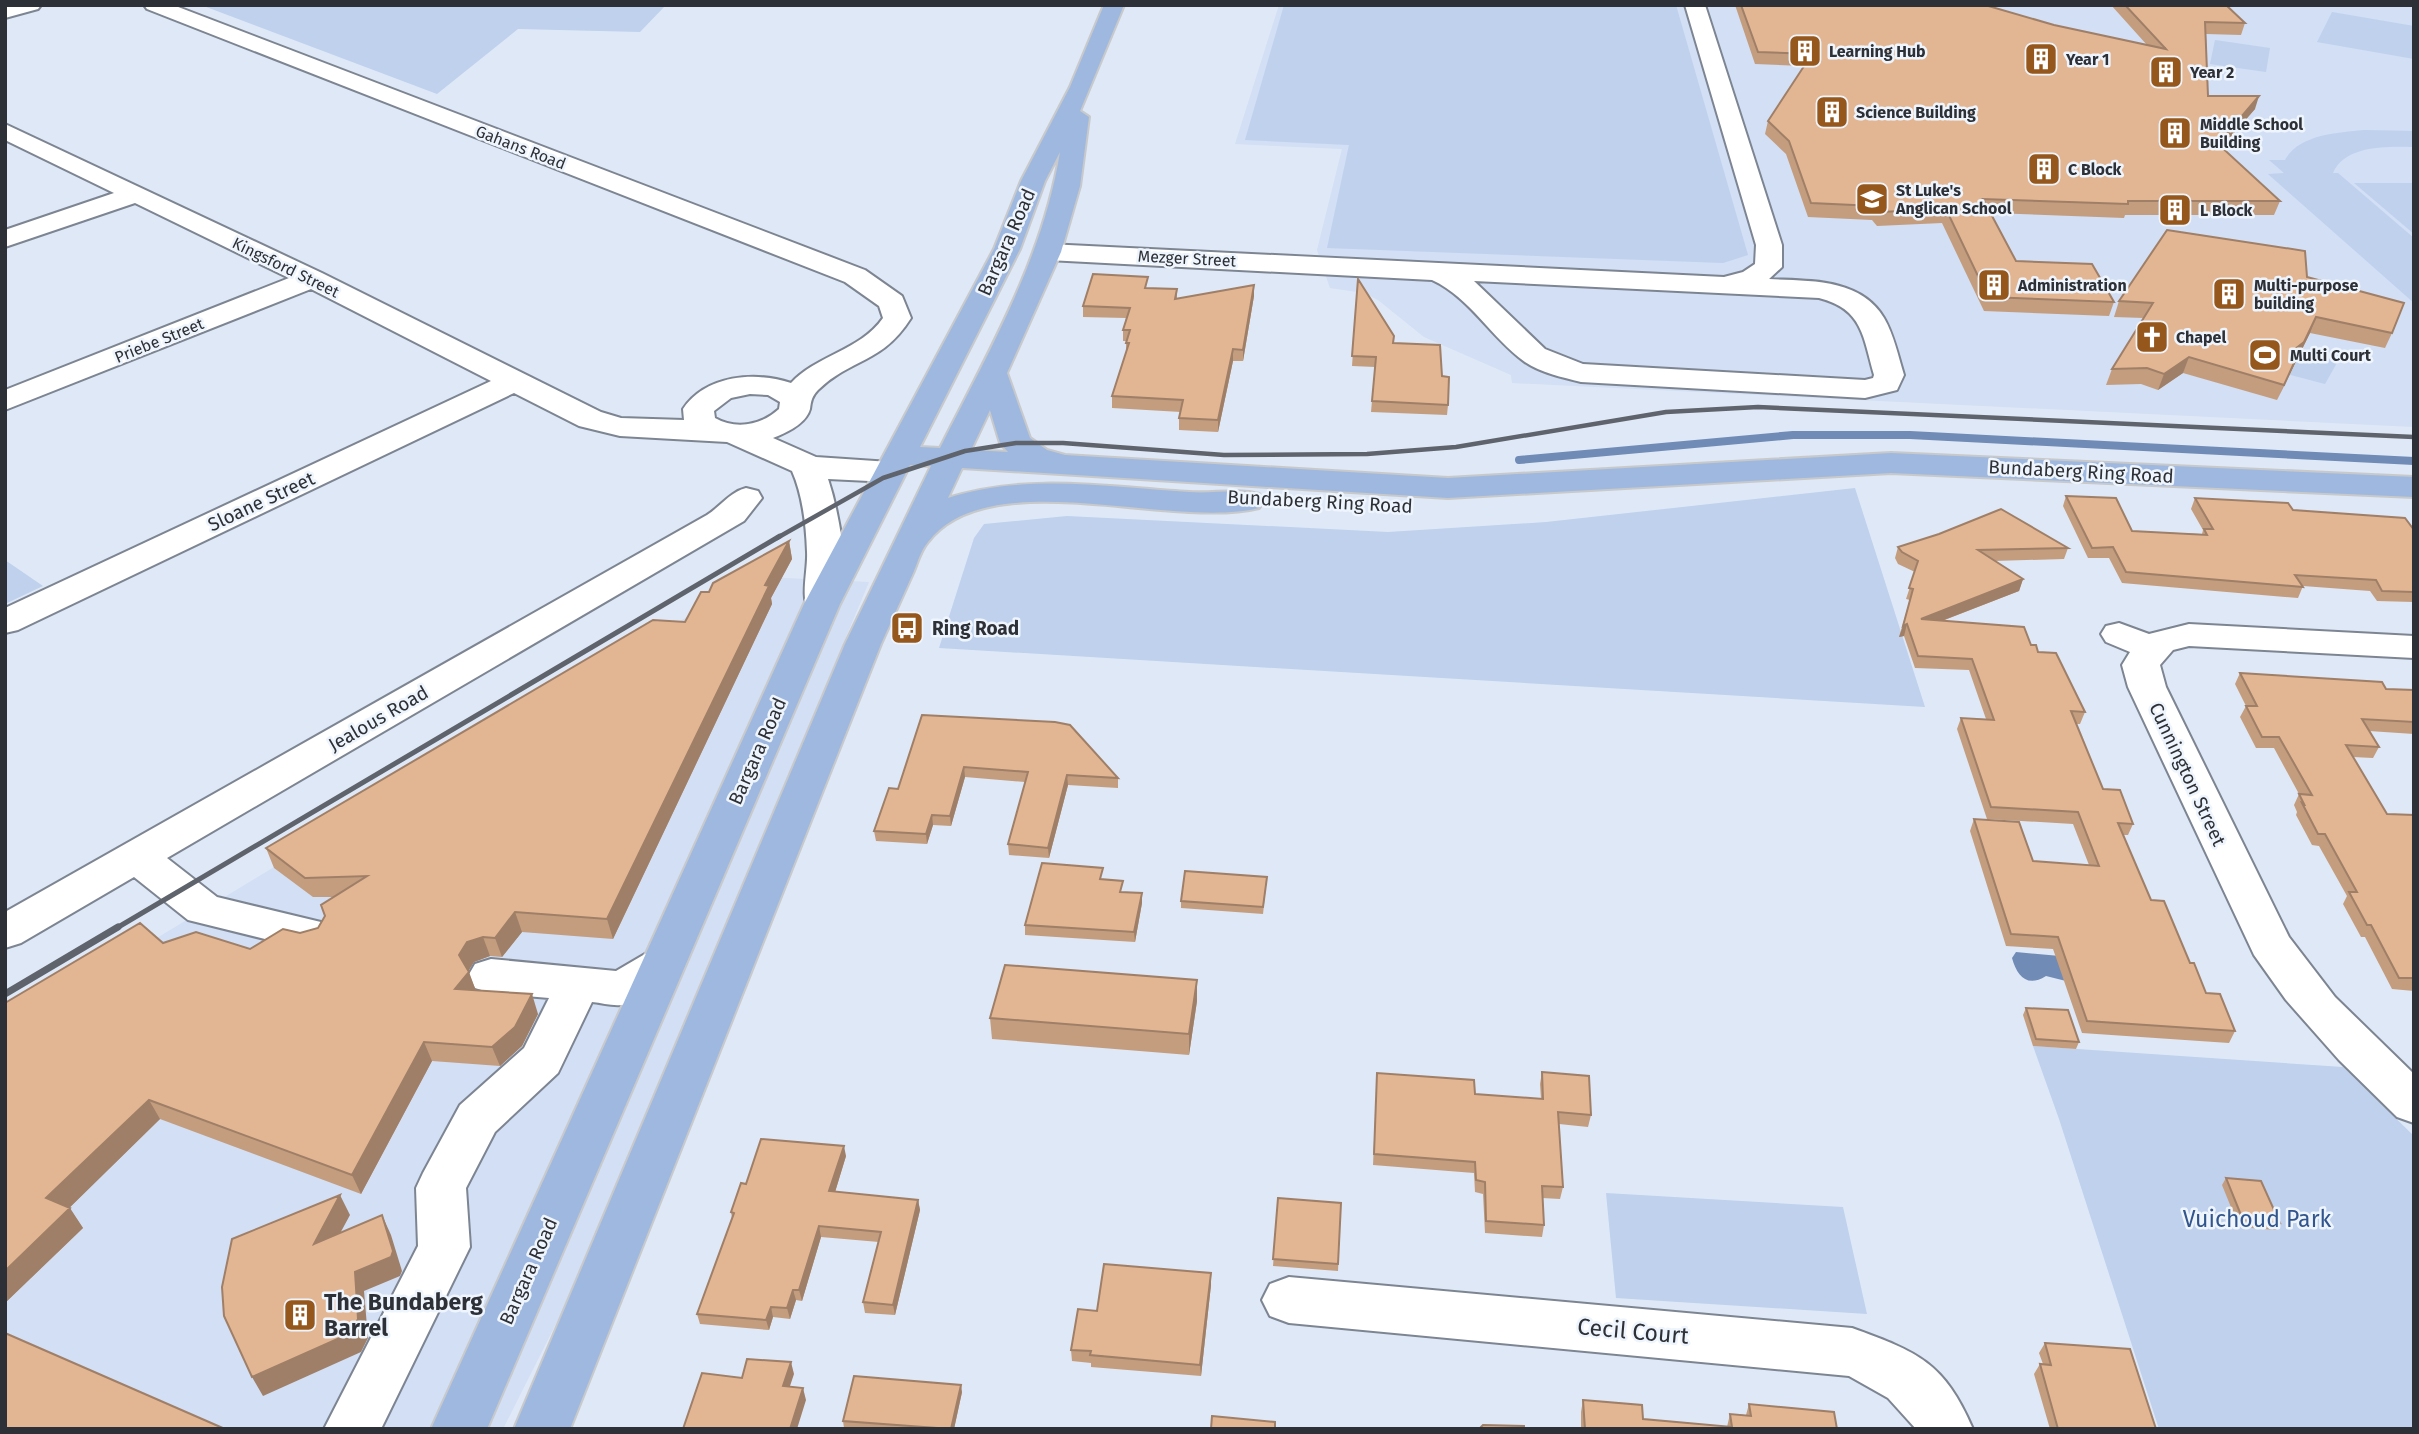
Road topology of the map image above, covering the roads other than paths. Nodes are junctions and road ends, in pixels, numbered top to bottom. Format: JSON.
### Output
{"nodes":[{"id":1,"x":32,"y":5,"type":"edge"},
{"id":2,"x":154,"y":5,"type":"edge"},
{"id":3,"x":1114,"y":5,"type":"edge"},
{"id":4,"x":1695,"y":5,"type":"edge"},
{"id":5,"x":5,"y":12,"type":"edge"},
{"id":6,"x":1081,"y":88,"type":"junction"},
{"id":7,"x":5,"y":131,"type":"edge"},
{"id":8,"x":137,"y":194,"type":"junction"},
{"id":9,"x":5,"y":239,"type":"edge"},
{"id":10,"x":1769,"y":245,"type":"junction"},
{"id":11,"x":1007,"y":249,"type":"junction"},
{"id":12,"x":1048,"y":252,"type":"junction"},
{"id":13,"x":1409,"y":268,"type":"junction"},
{"id":14,"x":312,"y":279,"type":"junction"},
{"id":15,"x":1729,"y":284,"type":"junction"},
{"id":16,"x":1837,"y":293,"type":"junction"},
{"id":17,"x":885,"y":296,"type":"junction"},
{"id":18,"x":993,"y":374,"type":"junction"},
{"id":19,"x":517,"y":380,"type":"junction"},
{"id":20,"x":750,"y":386,"type":"junction"},
{"id":21,"x":5,"y":401,"type":"edge"},
{"id":22,"x":703,"y":402,"type":"junction"},
{"id":23,"x":566,"y":405,"type":"junction"},
{"id":24,"x":794,"y":406,"type":"junction"},
{"id":25,"x":722,"y":432,"type":"junction"},
{"id":26,"x":895,"y":463,"type":"junction"},
{"id":27,"x":805,"y":464,"type":"junction"},
{"id":28,"x":947,"y":466,"type":"junction"},
{"id":29,"x":1070,"y":466,"type":"junction"},
{"id":30,"x":1749,"y":470,"type":"junction"},
{"id":31,"x":2414,"y":487,"type":"edge"},
{"id":32,"x":746,"y":498,"type":"dead end"},
{"id":33,"x":1247,"y":501,"type":"junction"},
{"id":34,"x":911,"y":539,"type":"junction"},
{"id":35,"x":822,"y":604,"type":"junction"},
{"id":36,"x":5,"y":622,"type":"edge"},
{"id":37,"x":2414,"y":647,"type":"edge"},
{"id":38,"x":137,"y":857,"type":"junction"},
{"id":39,"x":5,"y":932,"type":"edge"},
{"id":40,"x":309,"y":934,"type":"edge"},
{"id":41,"x":661,"y":966,"type":"junction"},
{"id":42,"x":491,"y":976,"type":"dead end"},
{"id":43,"x":578,"y":985,"type":"junction"},
{"id":44,"x":2414,"y":1104,"type":"edge"},
{"id":45,"x":1289,"y":1300,"type":"dead end"},
{"id":46,"x":352,"y":1429,"type":"edge"},
{"id":47,"x":459,"y":1429,"type":"edge"},
{"id":48,"x":542,"y":1429,"type":"edge"},
{"id":49,"x":1945,"y":1429,"type":"edge"}],
"edges":[{"from":1,"to":5,"type":"street"},
{"from":2,"to":17,"type":"street","name":"Gahans Road"},
{"from":3,"to":6,"type":"main road","name":"Bargara Road"},
{"from":4,"to":10,"type":"street"},
{"from":6,"to":11,"type":"main road","name":"Bargara Road"},
{"from":6,"to":12,"type":"main road","name":"Bargara Road"},
{"from":7,"to":8,"type":"street","name":"Kingsford Street"},
{"from":8,"to":9,"type":"street"},
{"from":8,"to":14,"type":"street","name":"Kingsford Street"},
{"from":10,"to":15,"type":"street"},
{"from":10,"to":16,"type":"street"},
{"from":11,"to":12,"type":"main road"},
{"from":11,"to":26,"type":"main road","name":"Bargara Road"},
{"from":12,"to":13,"type":"street","name":"Mezger Street"},
{"from":12,"to":18,"type":"main road","name":"Bargara Road"},
{"from":13,"to":15,"type":"street"},
{"from":13,"to":16,"type":"street"},
{"from":14,"to":19,"type":"street","name":"Kingsford Street"},
{"from":14,"to":21,"type":"street","name":"Priebe Street"},
{"from":15,"to":16,"type":"street"},
{"from":17,"to":20,"type":"street"},
{"from":17,"to":24,"type":"street"},
{"from":18,"to":28,"type":"main road","name":"Bargara Road"},
{"from":18,"to":29,"type":"main road"},
{"from":19,"to":23,"type":"street","name":"Kingsford Street"},
{"from":19,"to":36,"type":"street","name":"Sloane Street"},
{"from":20,"to":22,"type":"street"},
{"from":20,"to":24,"type":"street"},
{"from":22,"to":23,"type":"street","name":"Kingsford Street"},
{"from":22,"to":25,"type":"street"},
{"from":23,"to":25,"type":"street","name":"Kingsford Street"},
{"from":24,"to":25,"type":"street"},
{"from":24,"to":26,"type":"street"},
{"from":25,"to":27,"type":"street"},
{"from":26,"to":27,"type":"street"},
{"from":26,"to":28,"type":"main road","name":"Bundaberg Ring Road"},
{"from":26,"to":35,"type":"main road","name":"Bargara Road"},
{"from":27,"to":35,"type":"street"},
{"from":28,"to":29,"type":"main road","name":"Bundaberg Ring Road"},
{"from":28,"to":33,"type":"main road","name":"Bundaberg Ring Road"},
{"from":28,"to":34,"type":"main road","name":"Bargara Road"},
{"from":29,"to":30,"type":"main road","name":"Bundaberg Ring Road"},
{"from":30,"to":31,"type":"main road","name":"Bundaberg Ring Road"},
{"from":30,"to":33,"type":"main road","name":"Bundaberg Ring Road"},
{"from":32,"to":38,"type":"street","name":"Jealous Road"},
{"from":33,"to":34,"type":"main road"},
{"from":34,"to":48,"type":"main road","name":"Bargara Road"},
{"from":35,"to":41,"type":"main road","name":"Bargara Road"},
{"from":37,"to":44,"type":"street","name":"Cunnington Street"},
{"from":38,"to":39,"type":"street","name":"Jealous Road"},
{"from":38,"to":40,"type":"street"},
{"from":41,"to":43,"type":"street"},
{"from":41,"to":47,"type":"main road","name":"Bargara Road"},
{"from":42,"to":43,"type":"street"},
{"from":43,"to":46,"type":"street"},
{"from":45,"to":49,"type":"street","name":"Cecil Court"}]}
